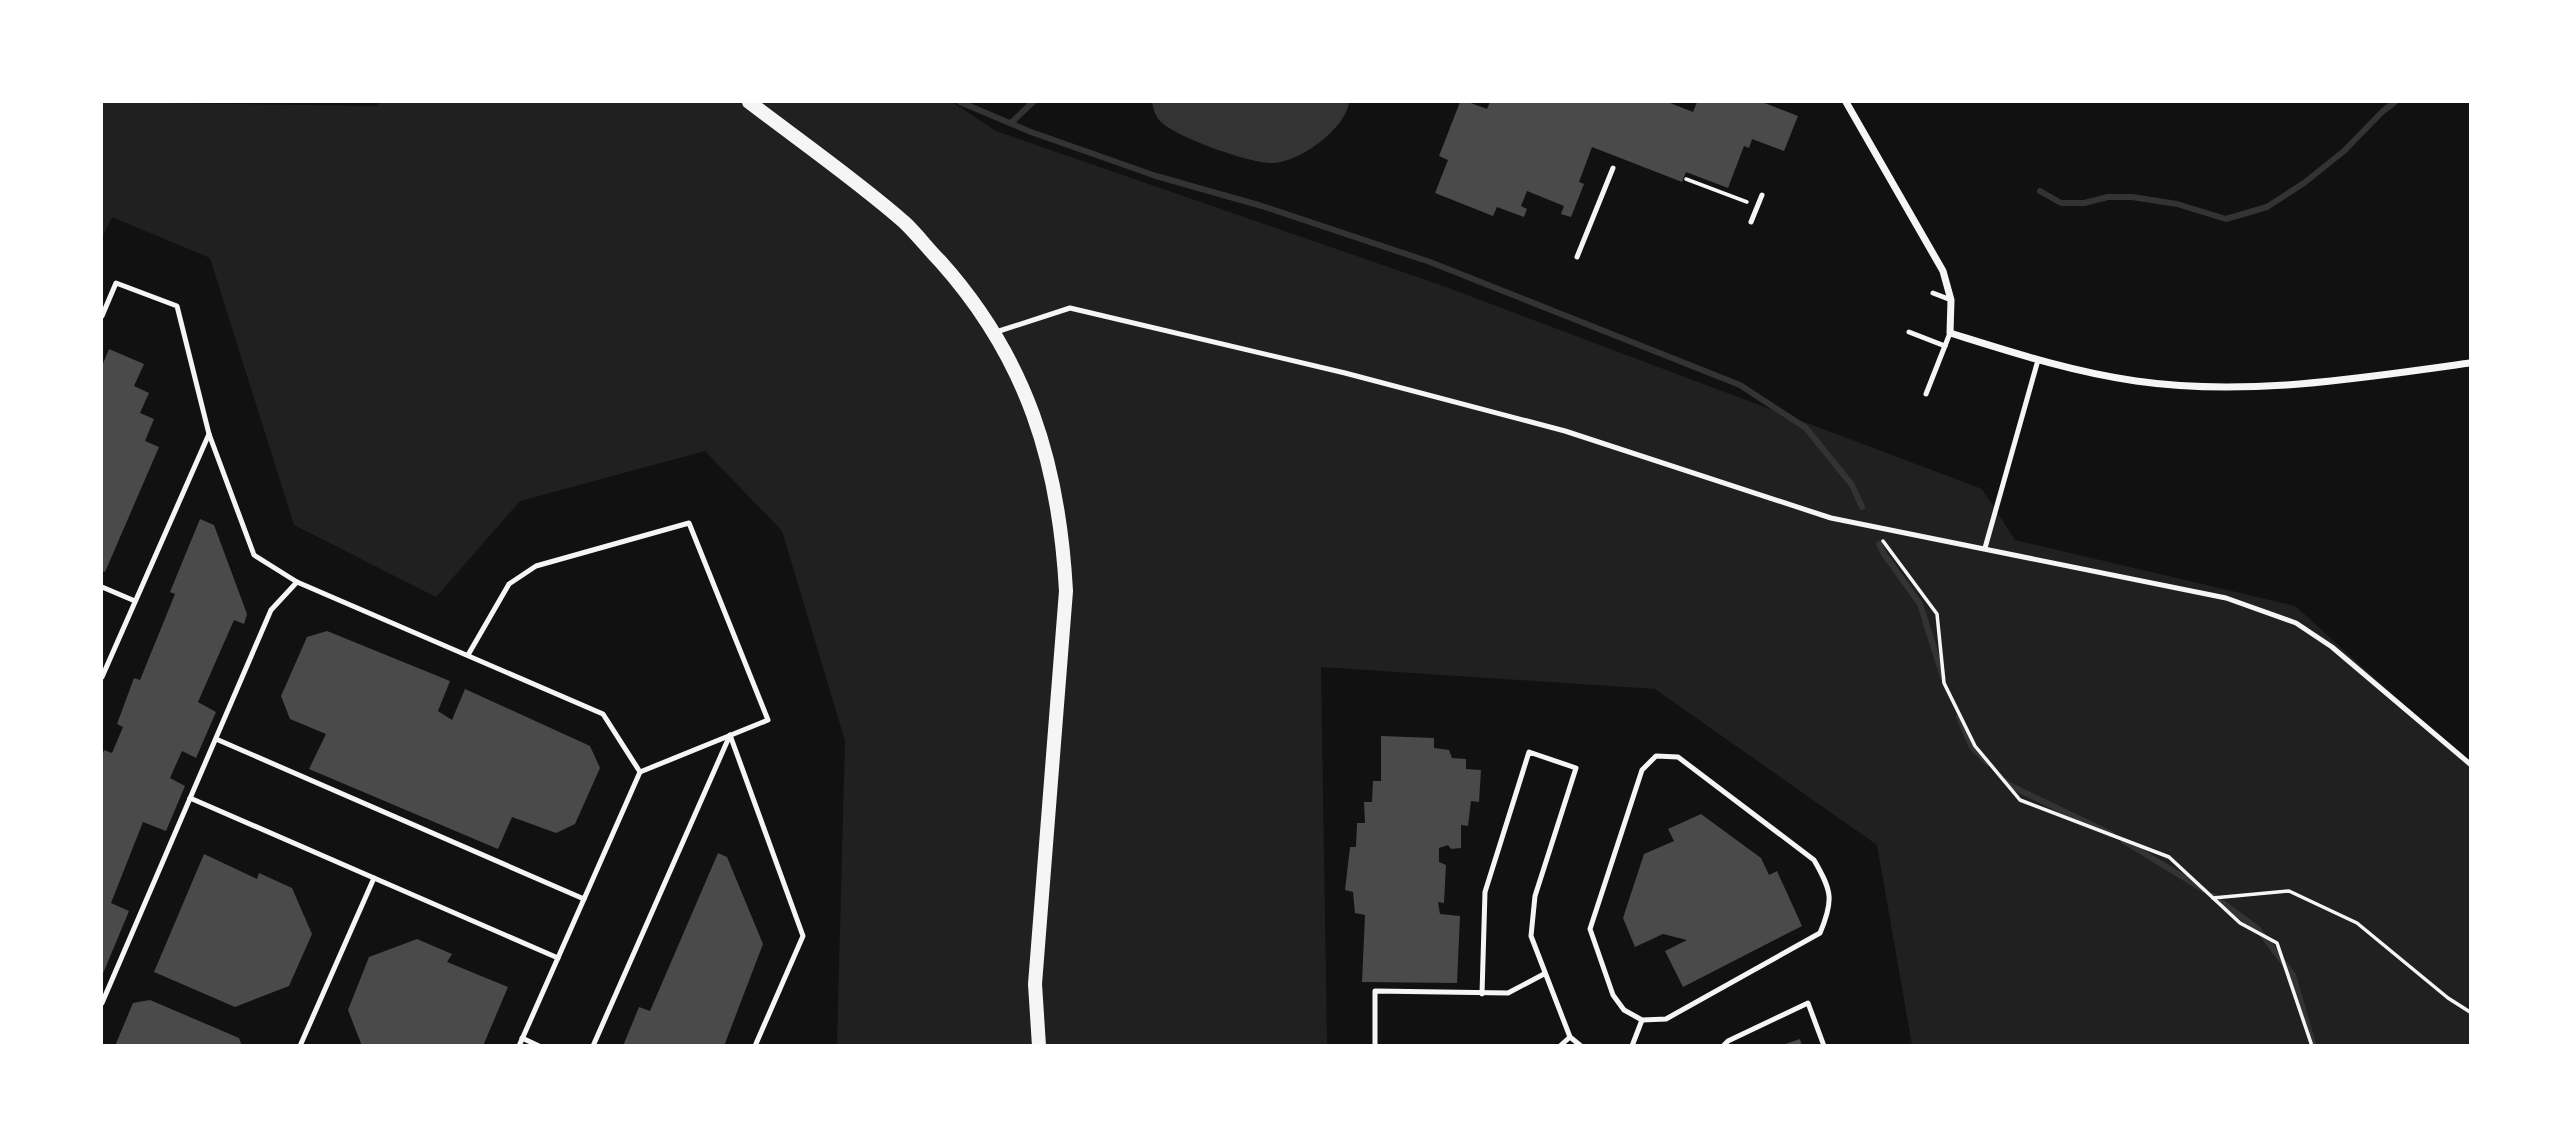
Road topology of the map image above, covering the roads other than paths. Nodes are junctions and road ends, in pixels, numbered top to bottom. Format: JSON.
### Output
{"nodes":[{"id":1,"x":749,"y":102,"type":"edge"},
{"id":2,"x":1847,"y":102,"type":"edge"},
{"id":3,"x":1613,"y":167,"type":"dead end"},
{"id":4,"x":1762,"y":195,"type":"dead end"},
{"id":5,"x":1751,"y":222,"type":"dead end"},
{"id":6,"x":1577,"y":257,"type":"dead end"},
{"id":7,"x":1933,"y":293,"type":"dead end"},
{"id":8,"x":1951,"y":300,"type":"junction"},
{"id":9,"x":102,"y":316,"type":"edge"},
{"id":10,"x":1909,"y":332,"type":"dead end"},
{"id":11,"x":1950,"y":332,"type":"junction"},
{"id":12,"x":993,"y":333,"type":"junction"},
{"id":13,"x":1945,"y":346,"type":"junction"},
{"id":14,"x":2038,"y":360,"type":"junction"},
{"id":15,"x":2470,"y":363,"type":"edge"},
{"id":16,"x":1926,"y":394,"type":"dead end"},
{"id":17,"x":209,"y":434,"type":"junction"},
{"id":18,"x":1985,"y":548,"type":"junction"},
{"id":19,"x":297,"y":582,"type":"junction"},
{"id":20,"x":102,"y":587,"type":"edge"},
{"id":21,"x":135,"y":601,"type":"junction"},
{"id":22,"x":468,"y":655,"type":"junction"},
{"id":23,"x":102,"y":677,"type":"edge"},
{"id":24,"x":730,"y":735,"type":"junction"},
{"id":25,"x":216,"y":739,"type":"junction"},
{"id":26,"x":2470,"y":764,"type":"edge"},
{"id":27,"x":640,"y":772,"type":"junction"},
{"id":28,"x":190,"y":798,"type":"junction"},
{"id":29,"x":374,"y":878,"type":"junction"},
{"id":30,"x":584,"y":899,"type":"junction"},
{"id":31,"x":558,"y":958,"type":"junction"},
{"id":32,"x":1544,"y":974,"type":"junction"},
{"id":33,"x":1482,"y":994,"type":"junction"},
{"id":34,"x":102,"y":1003,"type":"edge"},
{"id":35,"x":1642,"y":1020,"type":"junction"},
{"id":36,"x":1570,"y":1037,"type":"junction"},
{"id":37,"x":522,"y":1038,"type":"junction"},
{"id":38,"x":300,"y":1045,"type":"edge"},
{"id":39,"x":519,"y":1045,"type":"edge"},
{"id":40,"x":539,"y":1045,"type":"edge"},
{"id":41,"x":593,"y":1045,"type":"edge"},
{"id":42,"x":755,"y":1045,"type":"edge"},
{"id":43,"x":1039,"y":1045,"type":"edge"},
{"id":44,"x":1375,"y":1045,"type":"edge"},
{"id":45,"x":1560,"y":1045,"type":"edge"},
{"id":46,"x":1581,"y":1045,"type":"edge"},
{"id":47,"x":1632,"y":1045,"type":"edge"},
{"id":48,"x":1723,"y":1045,"type":"edge"},
{"id":49,"x":1824,"y":1045,"type":"edge"}],
"edges":[{"from":1,"to":12,"type":"main road"},
{"from":2,"to":8,"type":"street"},
{"from":3,"to":6,"type":"lane"},
{"from":4,"to":5,"type":"lane"},
{"from":7,"to":8,"type":"lane"},
{"from":8,"to":11,"type":"street"},
{"from":9,"to":17,"type":"lane"},
{"from":10,"to":13,"type":"lane"},
{"from":11,"to":13,"type":"lane"},
{"from":11,"to":14,"type":"street"},
{"from":12,"to":18,"type":"lane"},
{"from":12,"to":43,"type":"main road"},
{"from":13,"to":16,"type":"lane"},
{"from":14,"to":15,"type":"street"},
{"from":14,"to":18,"type":"lane"},
{"from":17,"to":19,"type":"lane"},
{"from":17,"to":21,"type":"lane"},
{"from":18,"to":26,"type":"lane"},
{"from":19,"to":22,"type":"lane"},
{"from":19,"to":25,"type":"lane"},
{"from":20,"to":21,"type":"lane"},
{"from":21,"to":23,"type":"lane"},
{"from":22,"to":24,"type":"lane"},
{"from":22,"to":27,"type":"lane"},
{"from":24,"to":27,"type":"lane"},
{"from":24,"to":41,"type":"lane"},
{"from":24,"to":42,"type":"lane"},
{"from":25,"to":28,"type":"lane"},
{"from":25,"to":30,"type":"lane"},
{"from":27,"to":30,"type":"lane"},
{"from":28,"to":29,"type":"lane"},
{"from":28,"to":34,"type":"lane"},
{"from":29,"to":31,"type":"lane"},
{"from":29,"to":38,"type":"lane"},
{"from":30,"to":31,"type":"lane"},
{"from":31,"to":37,"type":"lane"},
{"from":32,"to":33,"type":"lane"},
{"from":32,"to":33,"type":"lane"},
{"from":32,"to":36,"type":"lane"},
{"from":33,"to":44,"type":"lane"},
{"from":35,"to":35,"type":"lane"},
{"from":35,"to":47,"type":"lane"},
{"from":36,"to":45,"type":"lane"},
{"from":36,"to":46,"type":"lane"},
{"from":37,"to":39,"type":"lane"},
{"from":37,"to":40,"type":"lane"},
{"from":48,"to":49,"type":"lane"}]}
